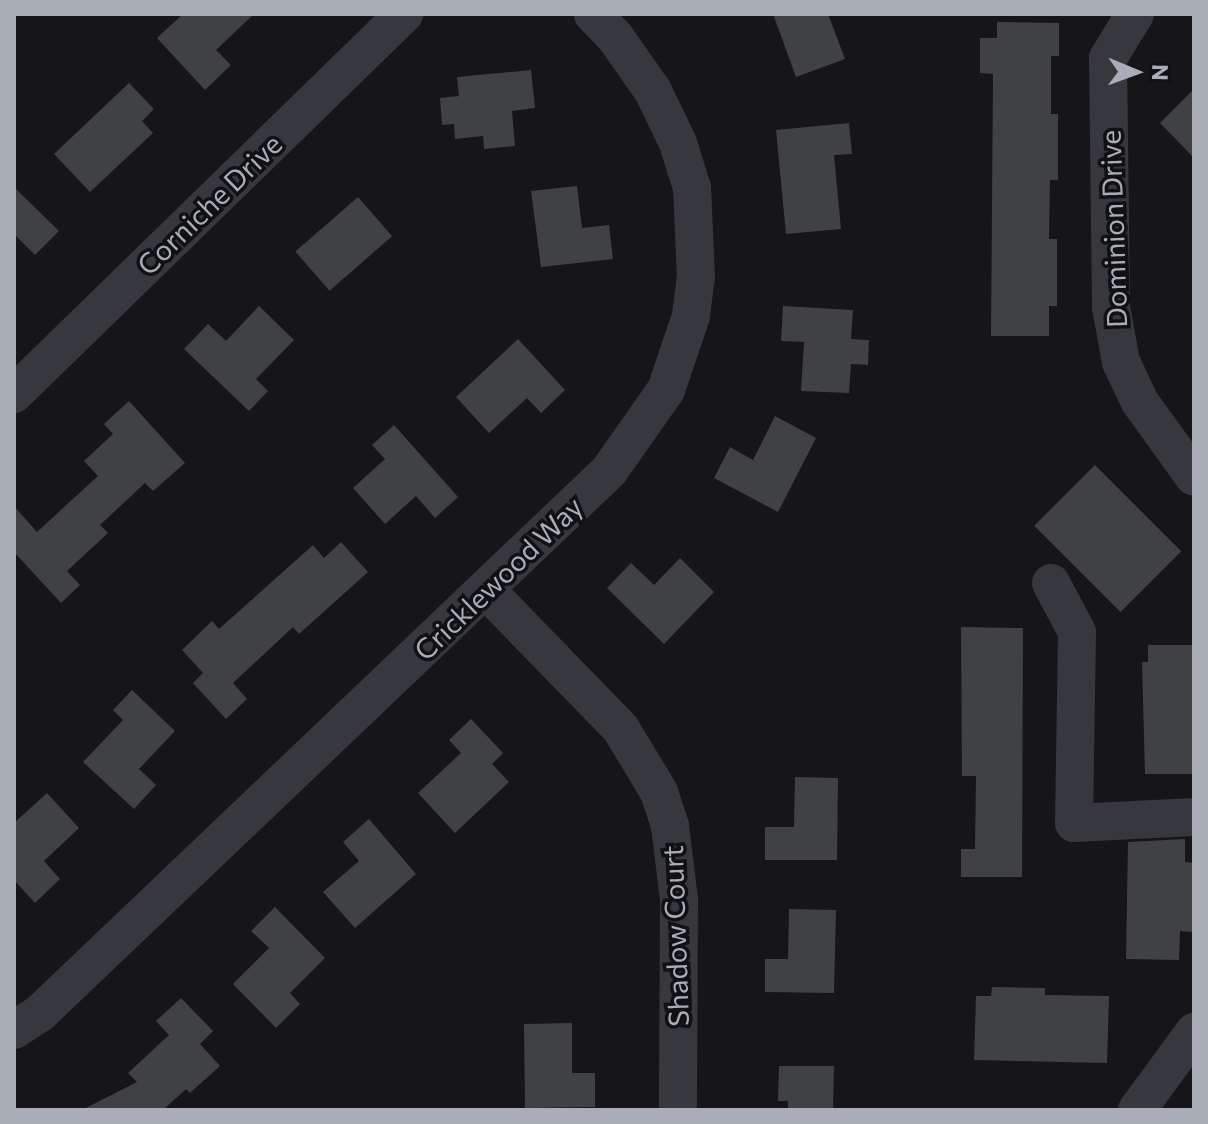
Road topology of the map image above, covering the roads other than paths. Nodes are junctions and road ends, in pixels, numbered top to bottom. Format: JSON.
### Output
{"nodes":[{"id":1,"x":404,"y":14,"type":"edge"},
{"id":2,"x":593,"y":14,"type":"edge"},
{"id":3,"x":1135,"y":14,"type":"edge"},
{"id":4,"x":14,"y":394,"type":"edge"},
{"id":5,"x":1194,"y":477,"type":"edge"},
{"id":6,"x":1051,"y":583,"type":"dead end"},
{"id":7,"x":486,"y":590,"type":"junction"},
{"id":8,"x":1194,"y":817,"type":"edge"},
{"id":9,"x":14,"y":1030,"type":"edge"},
{"id":10,"x":1194,"y":1032,"type":"edge"},
{"id":11,"x":678,"y":1110,"type":"edge"},
{"id":12,"x":1137,"y":1110,"type":"edge"}],
"edges":[{"from":1,"to":4,"type":"street","name":"Corniche Drive"},
{"from":2,"to":7,"type":"street","name":"Cricklewood Way"},
{"from":3,"to":5,"type":"street","name":"Dominion Drive"},
{"from":6,"to":8,"type":"street"},
{"from":7,"to":9,"type":"street","name":"Cricklewood Way"},
{"from":7,"to":11,"type":"street","name":"Shadow Court"},
{"from":10,"to":12,"type":"street"}]}
